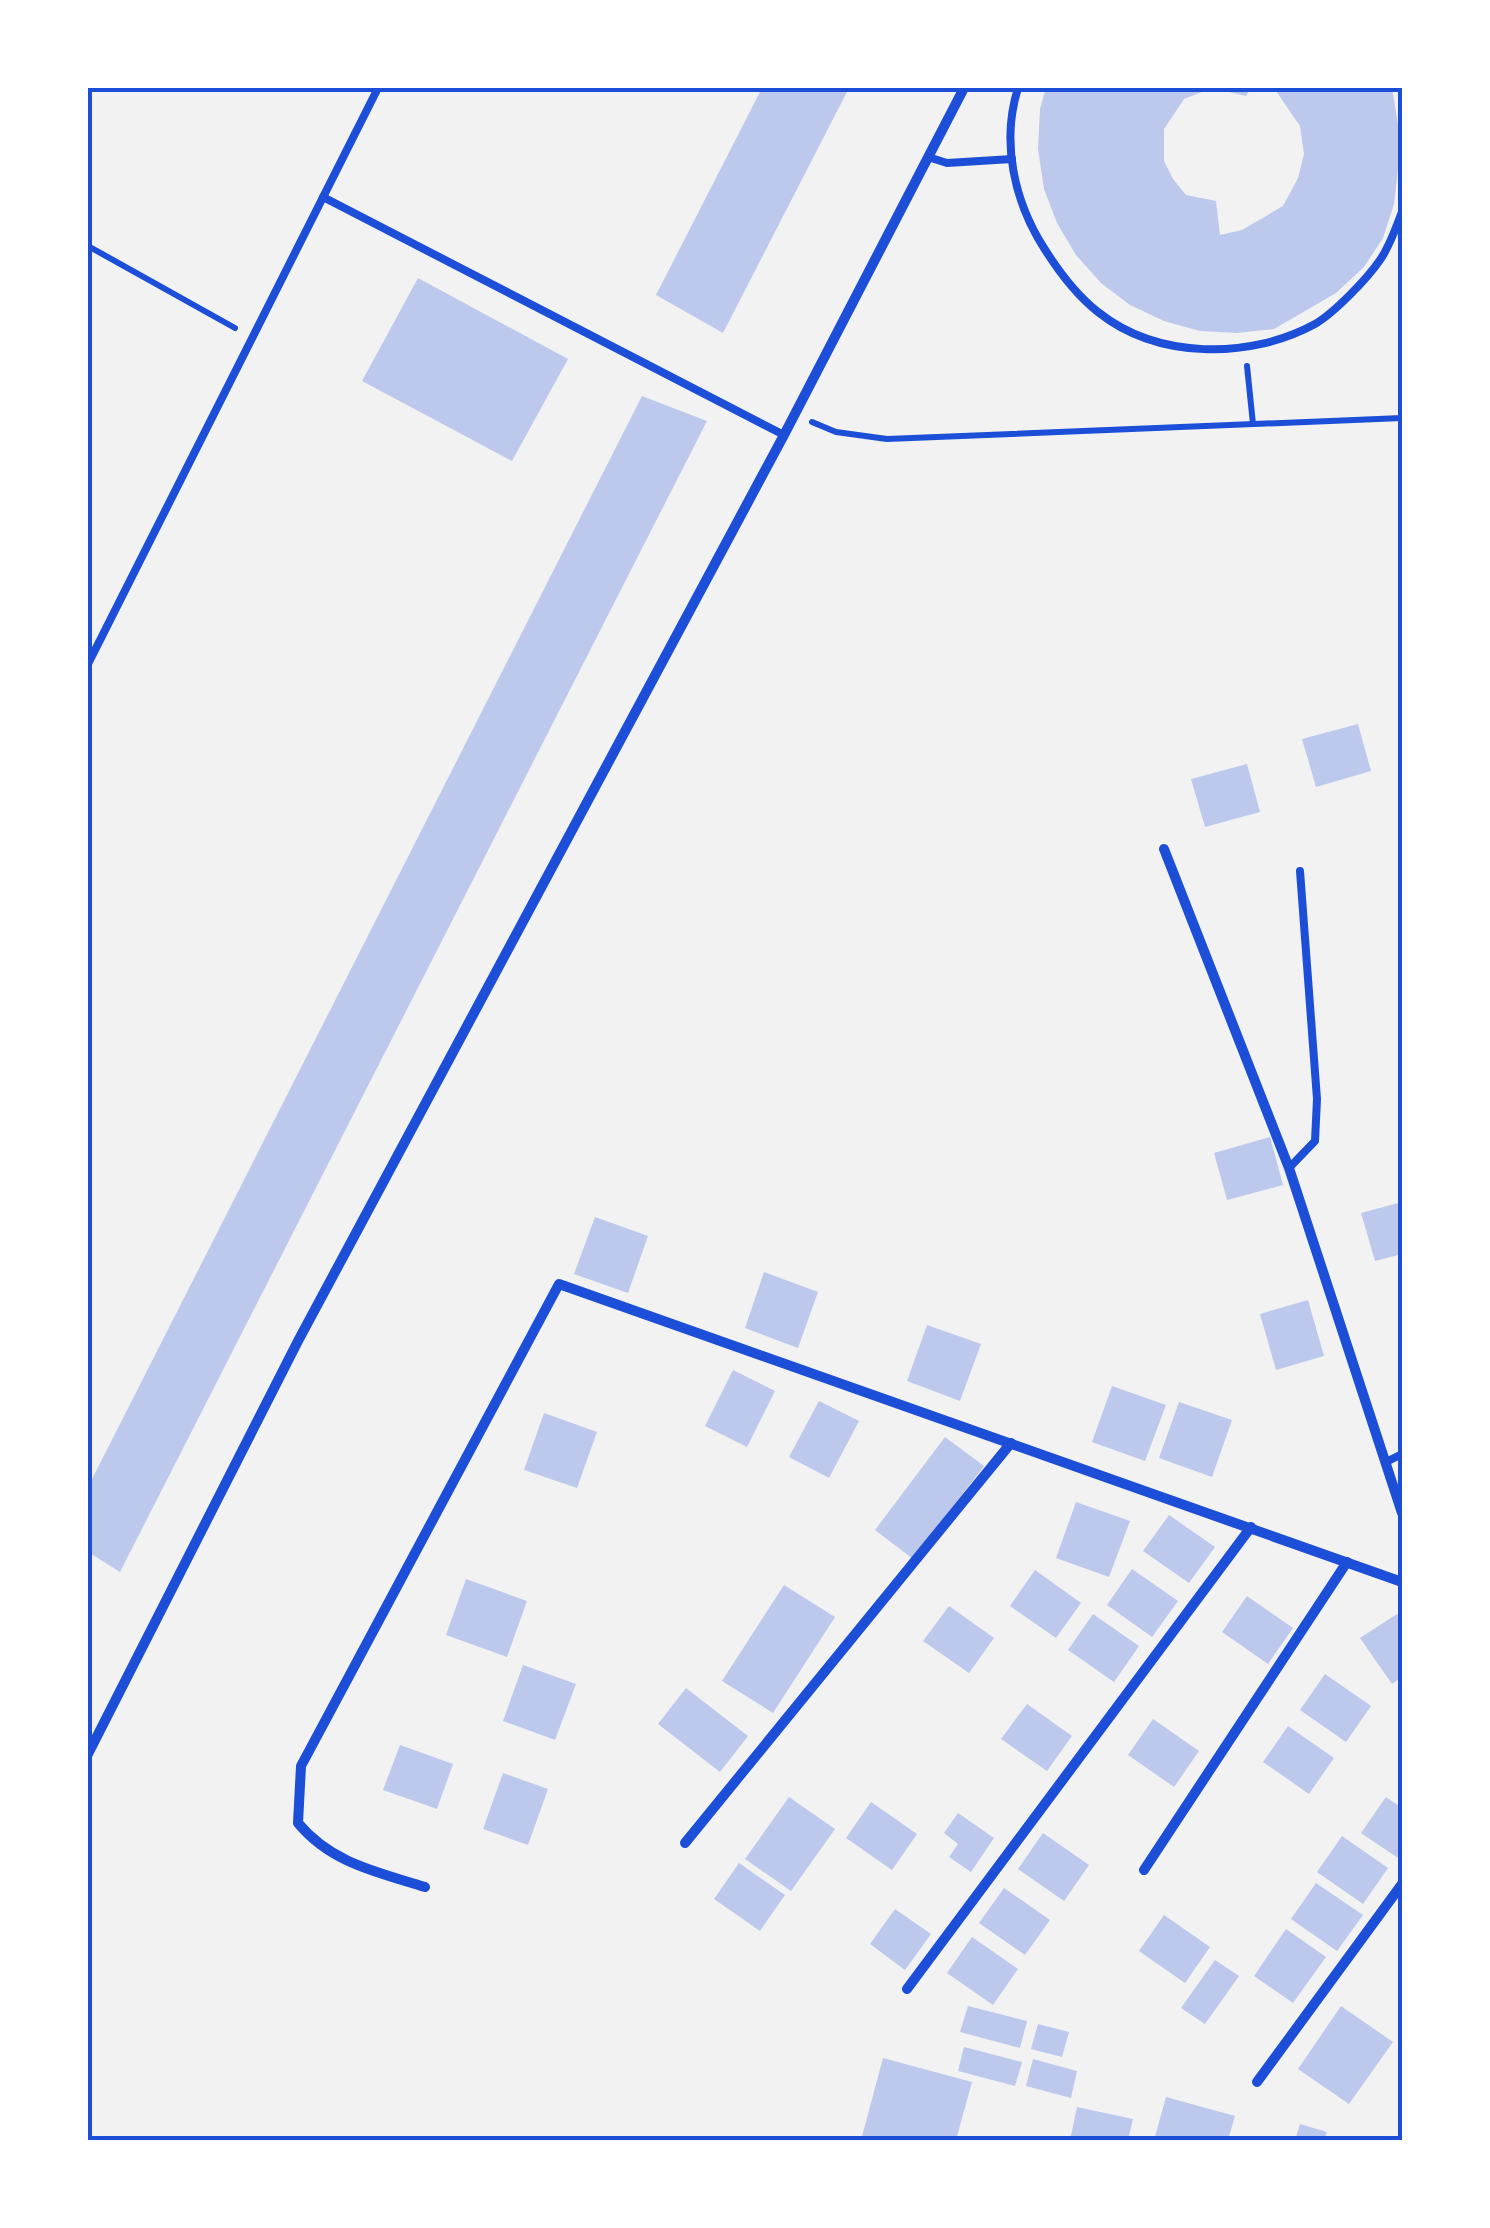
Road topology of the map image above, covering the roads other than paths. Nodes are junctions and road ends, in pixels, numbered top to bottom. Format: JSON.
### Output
{"nodes":[{"id":1,"x":378,"y":88,"type":"edge"},
{"id":2,"x":964,"y":88,"type":"edge"},
{"id":3,"x":1018,"y":88,"type":"edge"},
{"id":4,"x":928,"y":157,"type":"junction"},
{"id":5,"x":1012,"y":159,"type":"junction"},
{"id":6,"x":323,"y":196,"type":"junction"},
{"id":7,"x":1402,"y":212,"type":"edge"},
{"id":8,"x":784,"y":435,"type":"junction"},
{"id":9,"x":88,"y":664,"type":"edge"},
{"id":10,"x":1164,"y":849,"type":"dead end"},
{"id":11,"x":1300,"y":871,"type":"dead end"},
{"id":12,"x":1289,"y":1168,"type":"junction"},
{"id":13,"x":1011,"y":1443,"type":"junction"},
{"id":14,"x":1402,"y":1454,"type":"edge"},
{"id":15,"x":1388,"y":1462,"type":"junction"},
{"id":16,"x":1402,"y":1513,"type":"edge"},
{"id":17,"x":1252,"y":1528,"type":"junction"},
{"id":18,"x":1348,"y":1562,"type":"junction"},
{"id":19,"x":1402,"y":1582,"type":"edge"},
{"id":20,"x":88,"y":1754,"type":"edge"},
{"id":21,"x":685,"y":1843,"type":"dead end"},
{"id":22,"x":1144,"y":1870,"type":"dead end"},
{"id":23,"x":1402,"y":1884,"type":"edge"},
{"id":24,"x":425,"y":1887,"type":"dead end"},
{"id":25,"x":907,"y":1989,"type":"dead end"},
{"id":26,"x":1256,"y":2082,"type":"dead end"}],
"edges":[{"from":1,"to":6,"type":"lane"},
{"from":2,"to":4,"type":"street"},
{"from":3,"to":5,"type":"lane"},
{"from":4,"to":5,"type":"lane"},
{"from":4,"to":8,"type":"street"},
{"from":5,"to":7,"type":"lane"},
{"from":6,"to":8,"type":"lane"},
{"from":6,"to":9,"type":"lane"},
{"from":8,"to":20,"type":"street"},
{"from":10,"to":12,"type":"street"},
{"from":11,"to":12,"type":"lane"},
{"from":12,"to":15,"type":"street"},
{"from":13,"to":17,"type":"street"},
{"from":13,"to":21,"type":"street"},
{"from":13,"to":24,"type":"street"},
{"from":14,"to":15,"type":"lane"},
{"from":15,"to":16,"type":"street"},
{"from":17,"to":18,"type":"street"},
{"from":17,"to":25,"type":"street"},
{"from":18,"to":19,"type":"street"},
{"from":18,"to":22,"type":"street"},
{"from":23,"to":26,"type":"street"}]}
